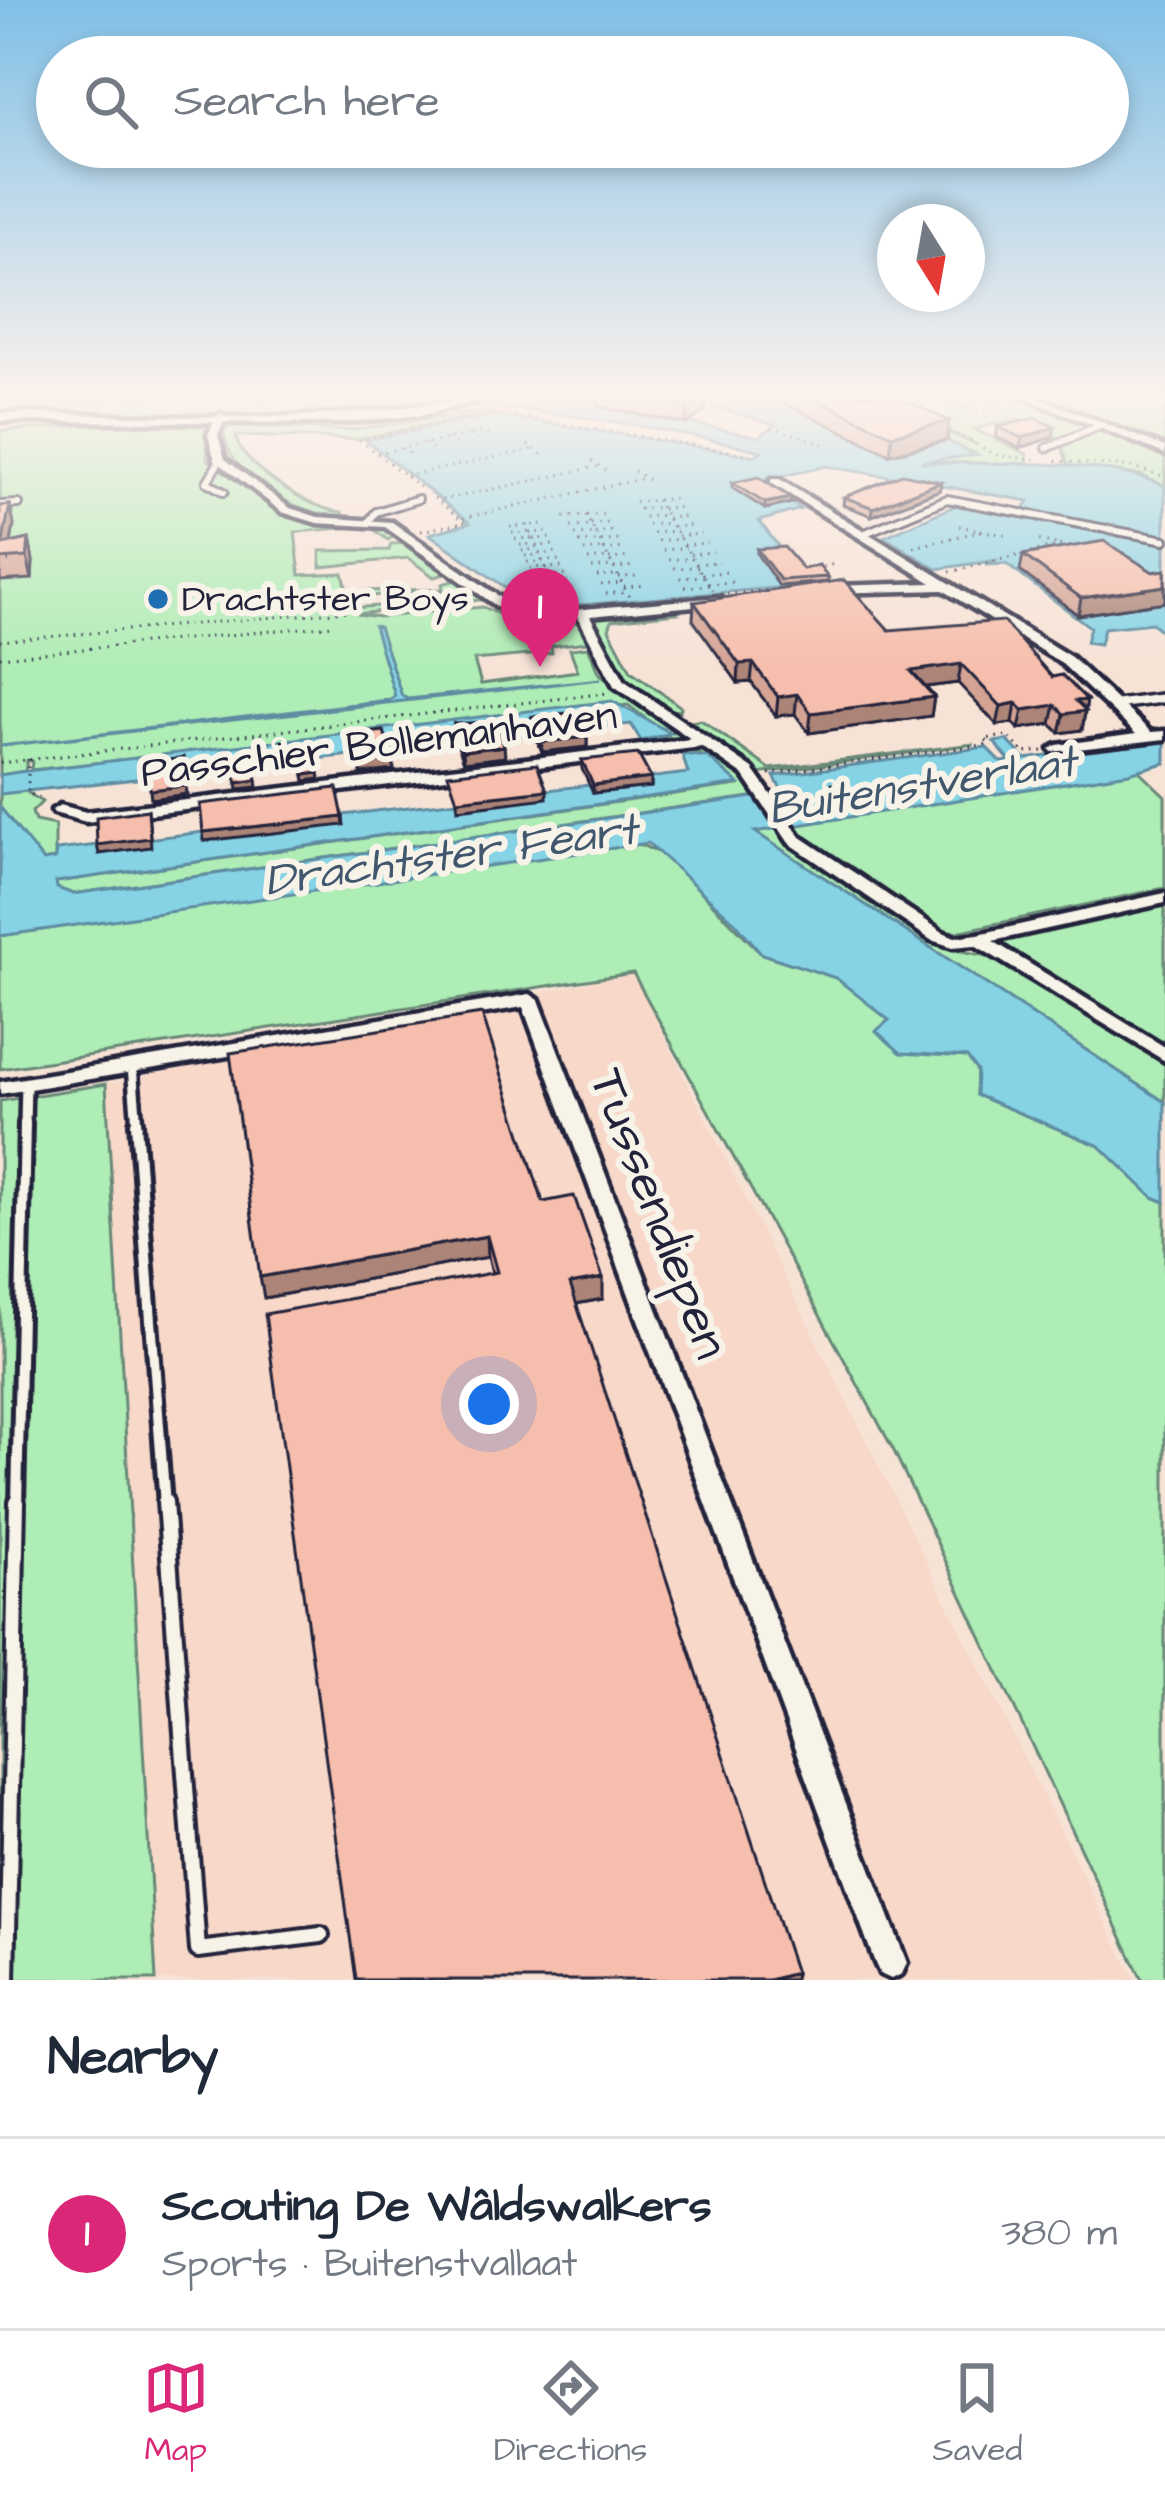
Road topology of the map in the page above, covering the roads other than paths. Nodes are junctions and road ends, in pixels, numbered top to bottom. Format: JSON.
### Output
{"nodes":[{"id":1,"x":214,"y":486,"type":"edge"},
{"id":2,"x":256,"y":486,"type":"edge"},
{"id":3,"x":784,"y":486,"type":"edge"},
{"id":4,"x":224,"y":492,"type":"dead end"},
{"id":5,"x":418,"y":499,"type":"dead end"},
{"id":6,"x":19,"y":504,"type":"dead end"},
{"id":7,"x":0,"y":505,"type":"edge"},
{"id":8,"x":369,"y":521,"type":"junction"},
{"id":9,"x":863,"y":534,"type":"junction"},
{"id":10,"x":1165,"y":540,"type":"edge"},
{"id":11,"x":946,"y":586,"type":"junction"},
{"id":12,"x":817,"y":592,"type":"edge"},
{"id":13,"x":720,"y":597,"type":"edge"},
{"id":14,"x":583,"y":613,"type":"junction"},
{"id":15,"x":1165,"y":698,"type":"edge"},
{"id":16,"x":1113,"y":705,"type":"junction"},
{"id":17,"x":1156,"y":736,"type":"edge"},
{"id":18,"x":707,"y":742,"type":"junction"},
{"id":19,"x":1058,"y":749,"type":"road end"},
{"id":20,"x":60,"y":810,"type":"road end"},
{"id":21,"x":1165,"y":898,"type":"edge"},
{"id":22,"x":978,"y":939,"type":"junction"},
{"id":23,"x":1165,"y":1055,"type":"edge"},
{"id":24,"x":132,"y":1066,"type":"junction"},
{"id":25,"x":26,"y":1083,"type":"junction"},
{"id":26,"x":0,"y":1088,"type":"edge"},
{"id":27,"x":321,"y":1935,"type":"dead end"},
{"id":28,"x":891,"y":1963,"type":"dead end"},
{"id":29,"x":7,"y":1980,"type":"edge"}],
"edges":[{"from":1,"to":4,"type":"lane"},
{"from":2,"to":8,"type":"street"},
{"from":3,"to":9,"type":"street"},
{"from":5,"to":8,"type":"lane"},
{"from":6,"to":7,"type":"lane"},
{"from":8,"to":14,"type":"street"},
{"from":9,"to":10,"type":"lane"},
{"from":9,"to":11,"type":"street"},
{"from":11,"to":12,"type":"street"},
{"from":11,"to":16,"type":"street"},
{"from":13,"to":14,"type":"street"},
{"from":14,"to":18,"type":"street"},
{"from":15,"to":16,"type":"lane"},
{"from":16,"to":17,"type":"street"},
{"from":17,"to":19,"type":"street"},
{"from":18,"to":20,"type":"street","name":"Passchier Bollemanhaven"},
{"from":18,"to":22,"type":"street"},
{"from":21,"to":22,"type":"street"},
{"from":22,"to":23,"type":"street"},
{"from":24,"to":25,"type":"street","name":"Tussendiepen"},
{"from":24,"to":27,"type":"lane"},
{"from":24,"to":28,"type":"street","name":"Tussendiepen"},
{"from":25,"to":26,"type":"street","name":"Tussendiepen"},
{"from":25,"to":29,"type":"lane"}]}
